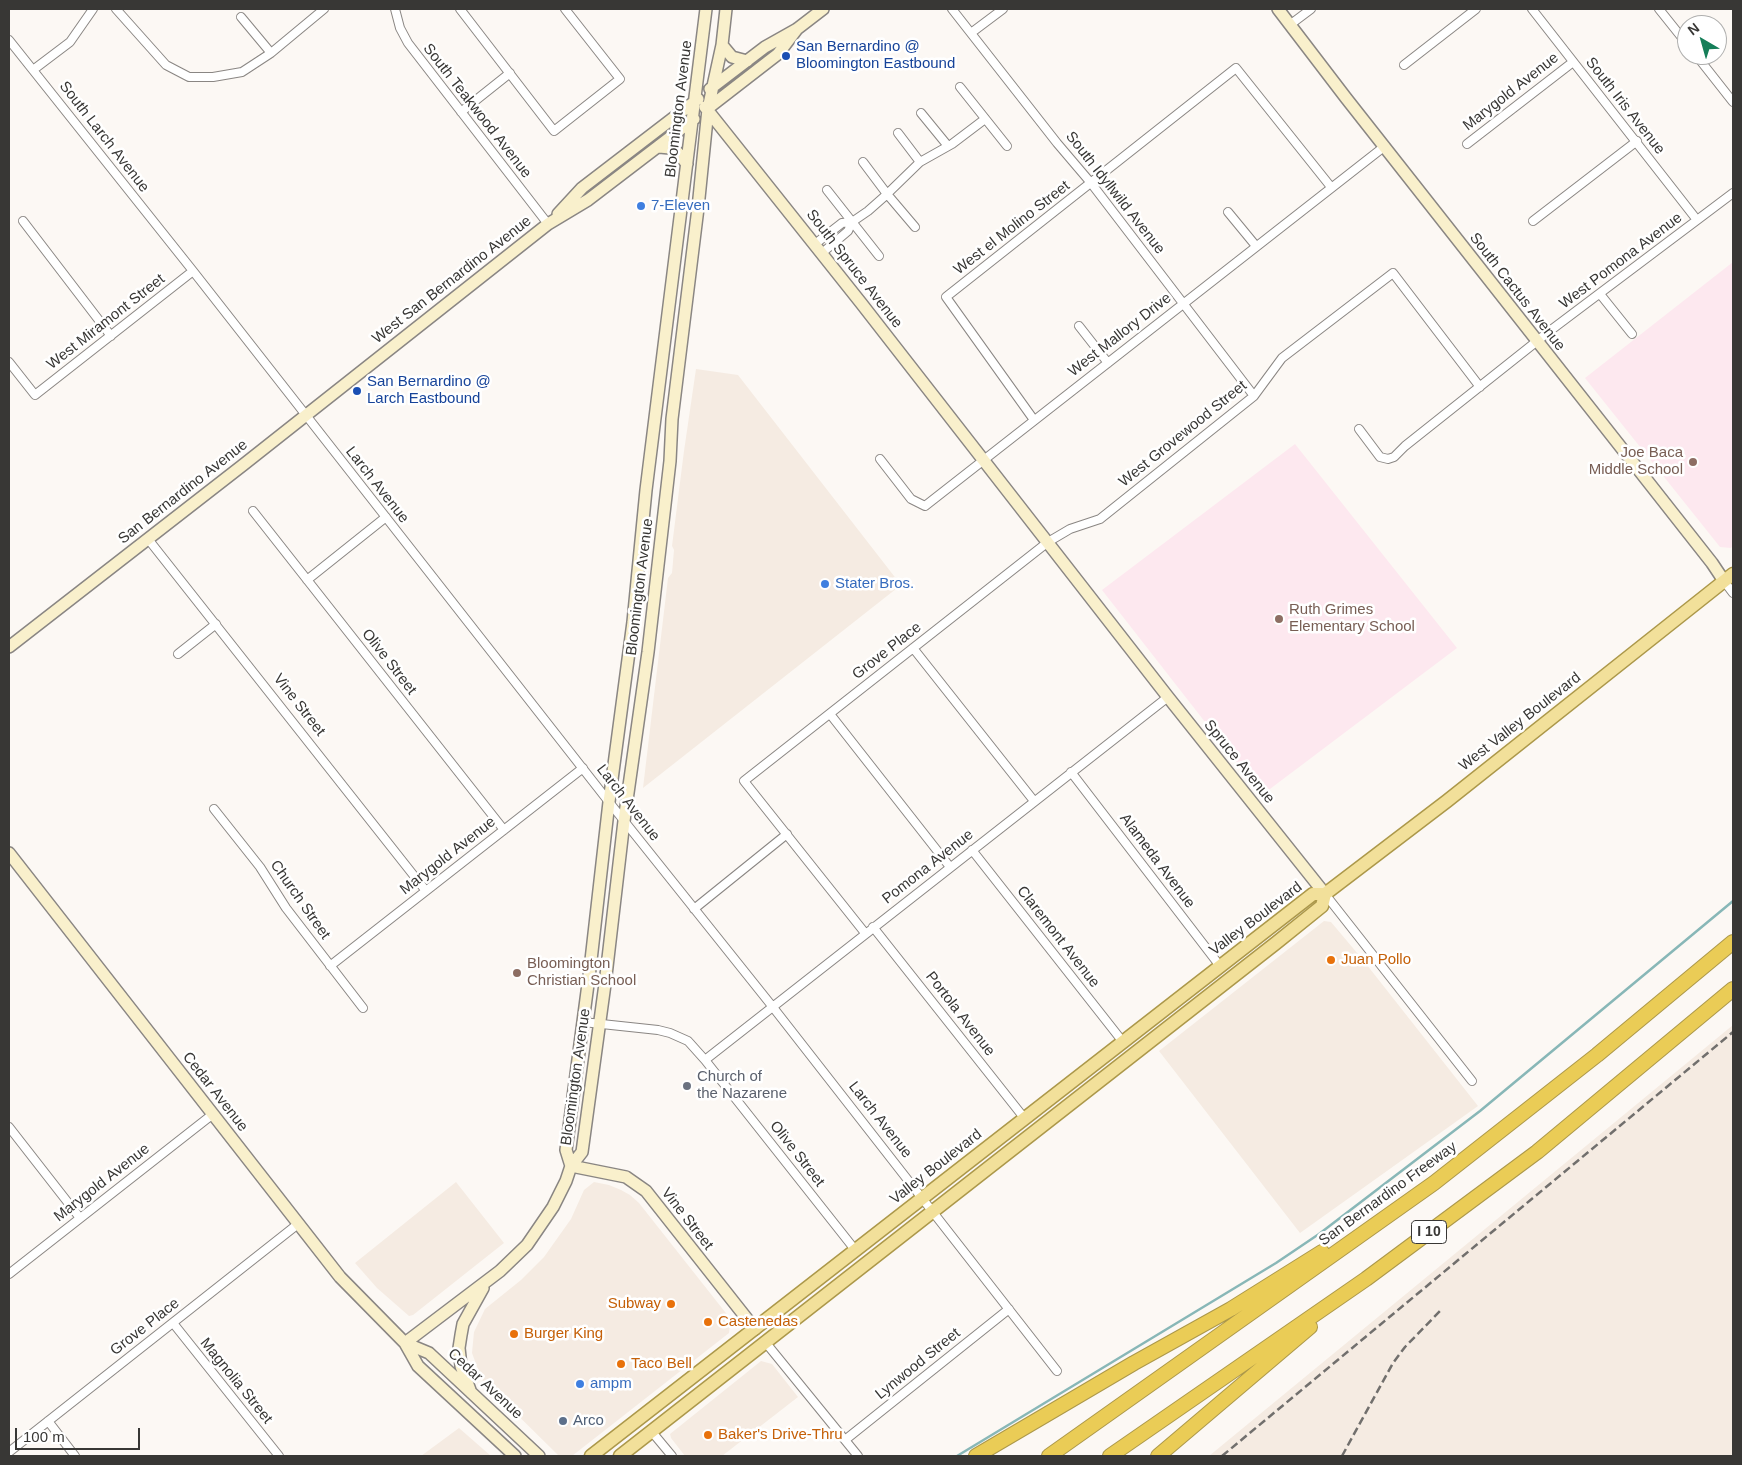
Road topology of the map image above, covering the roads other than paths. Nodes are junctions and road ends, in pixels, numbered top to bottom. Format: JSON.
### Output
{"nodes":[{"id":1,"x":93,"y":9,"type":"edge"},
{"id":2,"x":116,"y":9,"type":"edge"},
{"id":3,"x":324,"y":9,"type":"edge"},
{"id":4,"x":395,"y":9,"type":"edge"},
{"id":5,"x":460,"y":9,"type":"edge"},
{"id":6,"x":565,"y":9,"type":"edge"},
{"id":7,"x":706,"y":9,"type":"edge"},
{"id":8,"x":726,"y":9,"type":"edge"},
{"id":9,"x":823,"y":9,"type":"edge"},
{"id":10,"x":952,"y":9,"type":"edge"},
{"id":11,"x":1003,"y":9,"type":"edge"},
{"id":12,"x":1278,"y":9,"type":"edge"},
{"id":13,"x":1312,"y":9,"type":"edge"},
{"id":14,"x":1476,"y":9,"type":"edge"},
{"id":15,"x":1532,"y":9,"type":"edge"},
{"id":16,"x":1660,"y":9,"type":"edge"},
{"id":17,"x":241,"y":17,"type":"dead end"},
{"id":18,"x":1291,"y":24,"type":"junction"},
{"id":19,"x":797,"y":29,"type":"junction"},
{"id":20,"x":1677,"y":31,"type":"edge"},
{"id":21,"x":971,"y":33,"type":"junction"},
{"id":22,"x":9,"y":40,"type":"edge"},
{"id":23,"x":722,"y":45,"type":"junction"},
{"id":24,"x":271,"y":53,"type":"junction"},
{"id":25,"x":747,"y":61,"type":"junction"},
{"id":26,"x":1573,"y":62,"type":"junction"},
{"id":27,"x":1404,"y":65,"type":"dead end"},
{"id":28,"x":1704,"y":65,"type":"edge"},
{"id":29,"x":33,"y":70,"type":"junction"},
{"id":30,"x":510,"y":73,"type":"junction"},
{"id":31,"x":713,"y":86,"type":"junction"},
{"id":32,"x":960,"y":87,"type":"dead end"},
{"id":33,"x":696,"y":101,"type":"junction"},
{"id":34,"x":1733,"y":102,"type":"edge"},
{"id":35,"x":708,"y":109,"type":"junction"},
{"id":36,"x":460,"y":112,"type":"junction"},
{"id":37,"x":921,"y":114,"type":"dead end"},
{"id":38,"x":986,"y":119,"type":"junction"},
{"id":39,"x":692,"y":121,"type":"junction"},
{"id":40,"x":898,"y":133,"type":"dead end"},
{"id":41,"x":1637,"y":141,"type":"junction"},
{"id":42,"x":1467,"y":144,"type":"dead end"},
{"id":43,"x":948,"y":146,"type":"junction"},
{"id":44,"x":1007,"y":146,"type":"dead end"},
{"id":45,"x":1385,"y":146,"type":"junction"},
{"id":46,"x":659,"y":147,"type":"junction"},
{"id":47,"x":863,"y":162,"type":"dead end"},
{"id":48,"x":920,"y":162,"type":"junction"},
{"id":49,"x":687,"y":164,"type":"junction"},
{"id":50,"x":1091,"y":183,"type":"junction"},
{"id":51,"x":1331,"y":187,"type":"junction"},
{"id":52,"x":827,"y":190,"type":"dead end"},
{"id":53,"x":1733,"y":193,"type":"edge"},
{"id":54,"x":887,"y":194,"type":"junction"},
{"id":55,"x":1228,"y":212,"type":"dead end"},
{"id":56,"x":1697,"y":220,"type":"junction"},
{"id":57,"x":23,"y":221,"type":"dead end"},
{"id":58,"x":852,"y":222,"type":"junction"},
{"id":59,"x":1532,"y":222,"type":"dead end"},
{"id":60,"x":548,"y":224,"type":"junction"},
{"id":61,"x":915,"y":227,"type":"dead end"},
{"id":62,"x":1256,"y":246,"type":"junction"},
{"id":63,"x":819,"y":249,"type":"junction"},
{"id":64,"x":177,"y":252,"type":"joint"},
{"id":65,"x":879,"y":256,"type":"dead end"},
{"id":66,"x":193,"y":271,"type":"junction"},
{"id":67,"x":1600,"y":294,"type":"junction"},
{"id":68,"x":1184,"y":303,"type":"junction"},
{"id":69,"x":1079,"y":326,"type":"dead end"},
{"id":70,"x":1632,"y":334,"type":"dead end"},
{"id":71,"x":111,"y":336,"type":"junction"},
{"id":72,"x":1537,"y":341,"type":"junction"},
{"id":73,"x":375,"y":360,"type":"joint"},
{"id":74,"x":663,"y":360,"type":"junction"},
{"id":75,"x":9,"y":362,"type":"edge"},
{"id":76,"x":1108,"y":363,"type":"junction"},
{"id":77,"x":1480,"y":387,"type":"junction"},
{"id":78,"x":1254,"y":396,"type":"junction"},
{"id":79,"x":306,"y":416,"type":"junction"},
{"id":80,"x":672,"y":419,"type":"junction"},
{"id":81,"x":1034,"y":420,"type":"junction"},
{"id":82,"x":1360,"y":429,"type":"dead end"},
{"id":83,"x":880,"y":459,"type":"dead end"},
{"id":84,"x":984,"y":461,"type":"junction"},
{"id":85,"x":253,"y":511,"type":"dead end"},
{"id":86,"x":386,"y":517,"type":"junction"},
{"id":87,"x":148,"y":539,"type":"junction"},
{"id":88,"x":1048,"y":542,"type":"junction"},
{"id":89,"x":638,"y":560,"type":"junction"},
{"id":90,"x":657,"y":563,"type":"junction"},
{"id":91,"x":1729,"y":577,"type":"edge"},
{"id":92,"x":307,"y":580,"type":"junction"},
{"id":93,"x":1733,"y":593,"type":"edge"},
{"id":94,"x":216,"y":624,"type":"junction"},
{"id":95,"x":9,"y":647,"type":"edge"},
{"id":96,"x":913,"y":648,"type":"junction"},
{"id":97,"x":178,"y":654,"type":"dead end"},
{"id":98,"x":1168,"y":697,"type":"junction"},
{"id":99,"x":830,"y":714,"type":"junction"},
{"id":100,"x":583,"y":768,"type":"junction"},
{"id":101,"x":1071,"y":772,"type":"junction"},
{"id":102,"x":609,"y":802,"type":"junction"},
{"id":103,"x":1034,"y":802,"type":"junction"},
{"id":104,"x":214,"y":809,"type":"dead end"},
{"id":105,"x":624,"y":821,"type":"junction"},
{"id":106,"x":504,"y":830,"type":"junction"},
{"id":107,"x":787,"y":834,"type":"junction"},
{"id":108,"x":972,"y":850,"type":"junction"},
{"id":109,"x":9,"y":853,"type":"edge"},
{"id":110,"x":950,"y":867,"type":"junction"},
{"id":111,"x":426,"y":890,"type":"junction"},
{"id":112,"x":1325,"y":894,"type":"junction"},
{"id":113,"x":694,"y":909,"type":"junction"},
{"id":114,"x":873,"y":927,"type":"junction"},
{"id":115,"x":865,"y":933,"type":"junction"},
{"id":116,"x":1733,"y":942,"type":"edge"},
{"id":117,"x":330,"y":966,"type":"junction"},
{"id":118,"x":1220,"y":966,"type":"junction"},
{"id":119,"x":1733,"y":989,"type":"edge"},
{"id":120,"x":772,"y":1006,"type":"junction"},
{"id":121,"x":363,"y":1008,"type":"dead end"},
{"id":122,"x":583,"y":1022,"type":"junction"},
{"id":123,"x":600,"y":1024,"type":"junction"},
{"id":124,"x":1123,"y":1042,"type":"junction"},
{"id":125,"x":705,"y":1060,"type":"junction"},
{"id":126,"x":1472,"y":1081,"type":"dead end"},
{"id":127,"x":213,"y":1114,"type":"junction"},
{"id":128,"x":1025,"y":1119,"type":"junction"},
{"id":129,"x":9,"y":1127,"type":"edge"},
{"id":130,"x":571,"y":1166,"type":"junction"},
{"id":131,"x":1426,"y":1188,"type":"junction"},
{"id":132,"x":923,"y":1198,"type":"junction"},
{"id":133,"x":933,"y":1211,"type":"junction"},
{"id":134,"x":80,"y":1218,"type":"junction"},
{"id":135,"x":298,"y":1224,"type":"junction"},
{"id":136,"x":856,"y":1251,"type":"junction"},
{"id":137,"x":9,"y":1274,"type":"edge"},
{"id":138,"x":1366,"y":1279,"type":"junction"},
{"id":139,"x":487,"y":1282,"type":"junction"},
{"id":140,"x":1009,"y":1309,"type":"junction"},
{"id":141,"x":173,"y":1323,"type":"junction"},
{"id":142,"x":754,"y":1329,"type":"junction"},
{"id":143,"x":405,"y":1343,"type":"junction"},
{"id":144,"x":766,"y":1343,"type":"junction"},
{"id":145,"x":1058,"y":1371,"type":"dead end"},
{"id":146,"x":470,"y":1391,"type":"junction"},
{"id":147,"x":48,"y":1422,"type":"junction"},
{"id":148,"x":652,"y":1432,"type":"junction"},
{"id":149,"x":845,"y":1440,"type":"junction"},
{"id":150,"x":9,"y":1452,"type":"edge"},
{"id":151,"x":75,"y":1456,"type":"edge"},
{"id":152,"x":279,"y":1456,"type":"edge"},
{"id":153,"x":515,"y":1456,"type":"edge"},
{"id":154,"x":539,"y":1456,"type":"edge"},
{"id":155,"x":591,"y":1456,"type":"edge"},
{"id":156,"x":620,"y":1456,"type":"edge"},
{"id":157,"x":672,"y":1456,"type":"edge"},
{"id":158,"x":858,"y":1456,"type":"edge"},
{"id":159,"x":976,"y":1456,"type":"edge"},
{"id":160,"x":1050,"y":1456,"type":"edge"},
{"id":161,"x":1110,"y":1456,"type":"edge"},
{"id":162,"x":1158,"y":1456,"type":"edge"}],
"edges":[{"from":1,"to":29,"type":"street"},
{"from":2,"to":24,"type":"street"},
{"from":3,"to":24,"type":"street"},
{"from":4,"to":36,"type":"street","name":"South Teakwood Avenue"},
{"from":5,"to":30,"type":"street"},
{"from":6,"to":30,"type":"street"},
{"from":7,"to":33,"type":"main road","name":"Bloomington Avenue"},
{"from":8,"to":23,"type":"main road","name":"Bloomington Avenue"},
{"from":9,"to":19,"type":"main road","name":"West San Bernardino Avenue"},
{"from":10,"to":21,"type":"street","name":"South Idyllwild Avenue"},
{"from":11,"to":21,"type":"street"},
{"from":12,"to":18,"type":"main road","name":"South Cactus Avenue"},
{"from":13,"to":18,"type":"street"},
{"from":14,"to":27,"type":"street"},
{"from":15,"to":26,"type":"street","name":"South Iris Avenue"},
{"from":16,"to":20,"type":"street"},
{"from":17,"to":24,"type":"street"},
{"from":18,"to":45,"type":"main road","name":"South Cactus Avenue"},
{"from":19,"to":25,"type":"main road","name":"West San Bernardino Avenue"},
{"from":19,"to":35,"type":"main road","name":"West San Bernardino Avenue"},
{"from":21,"to":50,"type":"street","name":"South Idyllwild Avenue"},
{"from":22,"to":29,"type":"street","name":"South Larch Avenue"},
{"from":23,"to":25,"type":"main road"},
{"from":23,"to":31,"type":"main road","name":"Bloomington Avenue"},
{"from":25,"to":31,"type":"main road","name":"West San Bernardino Avenue"},
{"from":26,"to":41,"type":"street","name":"South Iris Avenue"},
{"from":26,"to":42,"type":"street","name":"Marygold Avenue"},
{"from":28,"to":34,"type":"street"},
{"from":29,"to":64,"type":"street","name":"South Larch Avenue"},
{"from":30,"to":36,"type":"street"},
{"from":31,"to":33,"type":"main road","name":"West San Bernardino Avenue"},
{"from":31,"to":35,"type":"main road","name":"Bloomington Avenue"},
{"from":32,"to":38,"type":"street"},
{"from":33,"to":35,"type":"main road","name":"South Spruce Avenue"},
{"from":33,"to":39,"type":"main road","name":"Bloomington Avenue"},
{"from":33,"to":60,"type":"main road","name":"West San Bernardino Avenue"},
{"from":35,"to":39,"type":"main road","name":"West San Bernardino Avenue"},
{"from":35,"to":63,"type":"main road","name":"South Spruce Avenue"},
{"from":35,"to":80,"type":"main road","name":"Bloomington Avenue"},
{"from":36,"to":60,"type":"street","name":"South Teakwood Avenue"},
{"from":37,"to":43,"type":"street"},
{"from":38,"to":43,"type":"street"},
{"from":38,"to":44,"type":"street"},
{"from":39,"to":46,"type":"main road","name":"West San Bernardino Avenue"},
{"from":39,"to":49,"type":"main road","name":"Bloomington Avenue"},
{"from":40,"to":48,"type":"street"},
{"from":41,"to":56,"type":"street","name":"South Iris Avenue"},
{"from":41,"to":59,"type":"street"},
{"from":43,"to":48,"type":"street"},
{"from":45,"to":51,"type":"street","name":"West Mallory Drive"},
{"from":45,"to":72,"type":"main road","name":"South Cactus Avenue"},
{"from":46,"to":49,"type":"main road"},
{"from":46,"to":60,"type":"main road","name":"West San Bernardino Avenue"},
{"from":47,"to":54,"type":"street"},
{"from":48,"to":54,"type":"street"},
{"from":49,"to":74,"type":"main road","name":"Bloomington Avenue"},
{"from":50,"to":51,"type":"street","name":"West el Molino Street"},
{"from":50,"to":68,"type":"street","name":"South Idyllwild Avenue"},
{"from":50,"to":81,"type":"street","name":"West el Molino Street"},
{"from":51,"to":62,"type":"street","name":"West Mallory Drive"},
{"from":52,"to":58,"type":"street"},
{"from":53,"to":56,"type":"street","name":"West Pomona Avenue"},
{"from":54,"to":58,"type":"street"},
{"from":54,"to":61,"type":"street"},
{"from":55,"to":62,"type":"street"},
{"from":56,"to":67,"type":"street","name":"West Pomona Avenue"},
{"from":57,"to":71,"type":"street"},
{"from":58,"to":63,"type":"street"},
{"from":58,"to":65,"type":"street"},
{"from":60,"to":73,"type":"main road","name":"West San Bernardino Avenue"},
{"from":62,"to":68,"type":"street","name":"West Mallory Drive"},
{"from":63,"to":84,"type":"main road","name":"South Spruce Avenue"},
{"from":64,"to":66,"type":"street","name":"Larch Avenue"},
{"from":66,"to":71,"type":"street","name":"West Miramont Street"},
{"from":66,"to":79,"type":"street","name":"Larch Avenue"},
{"from":67,"to":70,"type":"street"},
{"from":67,"to":72,"type":"street","name":"West Pomona Avenue"},
{"from":68,"to":76,"type":"street","name":"West Mallory Drive"},
{"from":68,"to":78,"type":"street","name":"South Idyllwild Avenue"},
{"from":69,"to":76,"type":"street"},
{"from":71,"to":75,"type":"street","name":"West Miramont Street"},
{"from":72,"to":77,"type":"street","name":"West Pomona Avenue"},
{"from":72,"to":91,"type":"main road","name":"South Cactus Avenue"},
{"from":73,"to":79,"type":"main road","name":"San Bernardino Avenue"},
{"from":74,"to":80,"type":"main road"},
{"from":74,"to":89,"type":"main road","name":"Bloomington Avenue"},
{"from":76,"to":81,"type":"street","name":"West Mallory Drive"},
{"from":77,"to":78,"type":"street","name":"West Grovewood Street"},
{"from":77,"to":82,"type":"street","name":"West Pomona Avenue"},
{"from":78,"to":88,"type":"street","name":"West Grovewood Street"},
{"from":79,"to":86,"type":"street","name":"Larch Avenue"},
{"from":79,"to":87,"type":"main road","name":"San Bernardino Avenue"},
{"from":80,"to":90,"type":"main road","name":"Bloomington Avenue"},
{"from":81,"to":84,"type":"street","name":"West Mallory Drive"},
{"from":83,"to":84,"type":"street","name":"West Mallory Drive"},
{"from":84,"to":88,"type":"main road","name":"Spruce Avenue"},
{"from":85,"to":92,"type":"street","name":"Olive Street"},
{"from":86,"to":92,"type":"street"},
{"from":86,"to":100,"type":"street","name":"Larch Avenue"},
{"from":87,"to":94,"type":"street","name":"Vine Street"},
{"from":87,"to":95,"type":"main road","name":"San Bernardino Avenue"},
{"from":88,"to":96,"type":"street","name":"Grove Place"},
{"from":88,"to":98,"type":"main road","name":"Spruce Avenue"},
{"from":89,"to":90,"type":"main road"},
{"from":89,"to":102,"type":"main road","name":"Bloomington Avenue"},
{"from":90,"to":105,"type":"main road","name":"Bloomington Avenue"},
{"from":91,"to":93,"type":"street","name":"South Cactus Avenue"},
{"from":91,"to":112,"type":"main road","name":"West Valley Boulevard"},
{"from":92,"to":106,"type":"street","name":"Olive Street"},
{"from":94,"to":97,"type":"street"},
{"from":94,"to":111,"type":"street","name":"Vine Street"},
{"from":96,"to":99,"type":"street","name":"Grove Place"},
{"from":96,"to":103,"type":"street"},
{"from":98,"to":101,"type":"street","name":"Pomona Avenue"},
{"from":98,"to":112,"type":"main road","name":"Spruce Avenue"},
{"from":99,"to":107,"type":"street","name":"Grove Place"},
{"from":99,"to":110,"type":"street"},
{"from":100,"to":102,"type":"street","name":"Larch Avenue"},
{"from":100,"to":106,"type":"street","name":"Marygold Avenue"},
{"from":101,"to":103,"type":"street","name":"Pomona Avenue"},
{"from":101,"to":118,"type":"street","name":"Alameda Avenue"},
{"from":102,"to":105,"type":"street","name":"Larch Avenue"},
{"from":102,"to":122,"type":"main road","name":"Bloomington Avenue"},
{"from":103,"to":108,"type":"street","name":"Pomona Avenue"},
{"from":104,"to":117,"type":"street","name":"Church Street"},
{"from":105,"to":113,"type":"street","name":"Larch Avenue"},
{"from":105,"to":123,"type":"main road","name":"Bloomington Avenue"},
{"from":106,"to":111,"type":"street","name":"Marygold Avenue"},
{"from":107,"to":113,"type":"street"},
{"from":107,"to":115,"type":"street"},
{"from":108,"to":110,"type":"street","name":"Pomona Avenue"},
{"from":108,"to":124,"type":"street","name":"Claremont Avenue"},
{"from":109,"to":127,"type":"main road","name":"Cedar Avenue"},
{"from":110,"to":114,"type":"street","name":"Pomona Avenue"},
{"from":111,"to":117,"type":"street","name":"Marygold Avenue"},
{"from":112,"to":118,"type":"main road","name":"Valley Boulevard"},
{"from":112,"to":126,"type":"street","name":"Spruce Avenue"},
{"from":112,"to":133,"type":"main road","name":"Valley Boulevard"},
{"from":113,"to":120,"type":"street","name":"Larch Avenue"},
{"from":114,"to":115,"type":"street","name":"Pomona Avenue"},
{"from":114,"to":128,"type":"street","name":"Portola Avenue"},
{"from":115,"to":120,"type":"street","name":"Pomona Avenue"},
{"from":116,"to":131,"type":"highway","name":"San Bernardino Freeway","number":"I 10"},
{"from":117,"to":121,"type":"street","name":"Church Street"},
{"from":118,"to":124,"type":"main road","name":"Valley Boulevard"},
{"from":119,"to":138,"type":"highway","number":"I 10"},
{"from":120,"to":125,"type":"street","name":"Pomona Avenue"},
{"from":120,"to":132,"type":"street","name":"Larch Avenue"},
{"from":122,"to":123,"type":"street","name":"Olive Street"},
{"from":122,"to":130,"type":"main road","name":"Bloomington Avenue"},
{"from":123,"to":125,"type":"street","name":"Olive Street"},
{"from":123,"to":130,"type":"main road","name":"Bloomington Avenue"},
{"from":124,"to":128,"type":"main road","name":"Valley Boulevard"},
{"from":125,"to":136,"type":"street","name":"Olive Street"},
{"from":127,"to":134,"type":"street","name":"Marygold Avenue"},
{"from":127,"to":135,"type":"main road","name":"Cedar Avenue"},
{"from":128,"to":132,"type":"main road","name":"Valley Boulevard"},
{"from":129,"to":134,"type":"street"},
{"from":130,"to":139,"type":"main road","name":"Bloomington Avenue"},
{"from":130,"to":142,"type":"main road","name":"Vine Street"},
{"from":131,"to":159,"type":"highway"},
{"from":131,"to":160,"type":"highway","name":"San Bernardino Freeway","number":"I 10"},
{"from":132,"to":133,"type":"street","name":"Larch Avenue"},
{"from":132,"to":136,"type":"main road","name":"Valley Boulevard"},
{"from":133,"to":140,"type":"street","name":"Larch Avenue"},
{"from":133,"to":144,"type":"main road","name":"Valley Boulevard"},
{"from":134,"to":137,"type":"street","name":"Marygold Avenue"},
{"from":135,"to":141,"type":"street","name":"Grove Place"},
{"from":135,"to":143,"type":"main road","name":"Cedar Avenue"},
{"from":136,"to":142,"type":"main road","name":"Valley Boulevard"},
{"from":138,"to":161,"type":"highway","number":"I 10"},
{"from":138,"to":162,"type":"highway"},
{"from":139,"to":143,"type":"main road","name":"Bloomington Avenue"},
{"from":139,"to":146,"type":"main road"},
{"from":140,"to":145,"type":"street","name":"Larch Avenue"},
{"from":140,"to":149,"type":"street","name":"Lynwood Street"},
{"from":141,"to":147,"type":"street","name":"Grove Place"},
{"from":141,"to":152,"type":"street","name":"Magnolia Street"},
{"from":142,"to":155,"type":"main road","name":"Valley Boulevard"},
{"from":143,"to":146,"type":"main road","name":"Cedar Avenue"},
{"from":143,"to":153,"type":"main road","name":"Cedar Avenue"},
{"from":144,"to":148,"type":"main road","name":"Valley Boulevard"},
{"from":144,"to":149,"type":"street"},
{"from":146,"to":154,"type":"main road","name":"Cedar Avenue"},
{"from":147,"to":150,"type":"street","name":"Grove Place"},
{"from":147,"to":151,"type":"street"},
{"from":148,"to":156,"type":"main road","name":"Valley Boulevard"},
{"from":148,"to":157,"type":"street"},
{"from":149,"to":158,"type":"street"}]}
